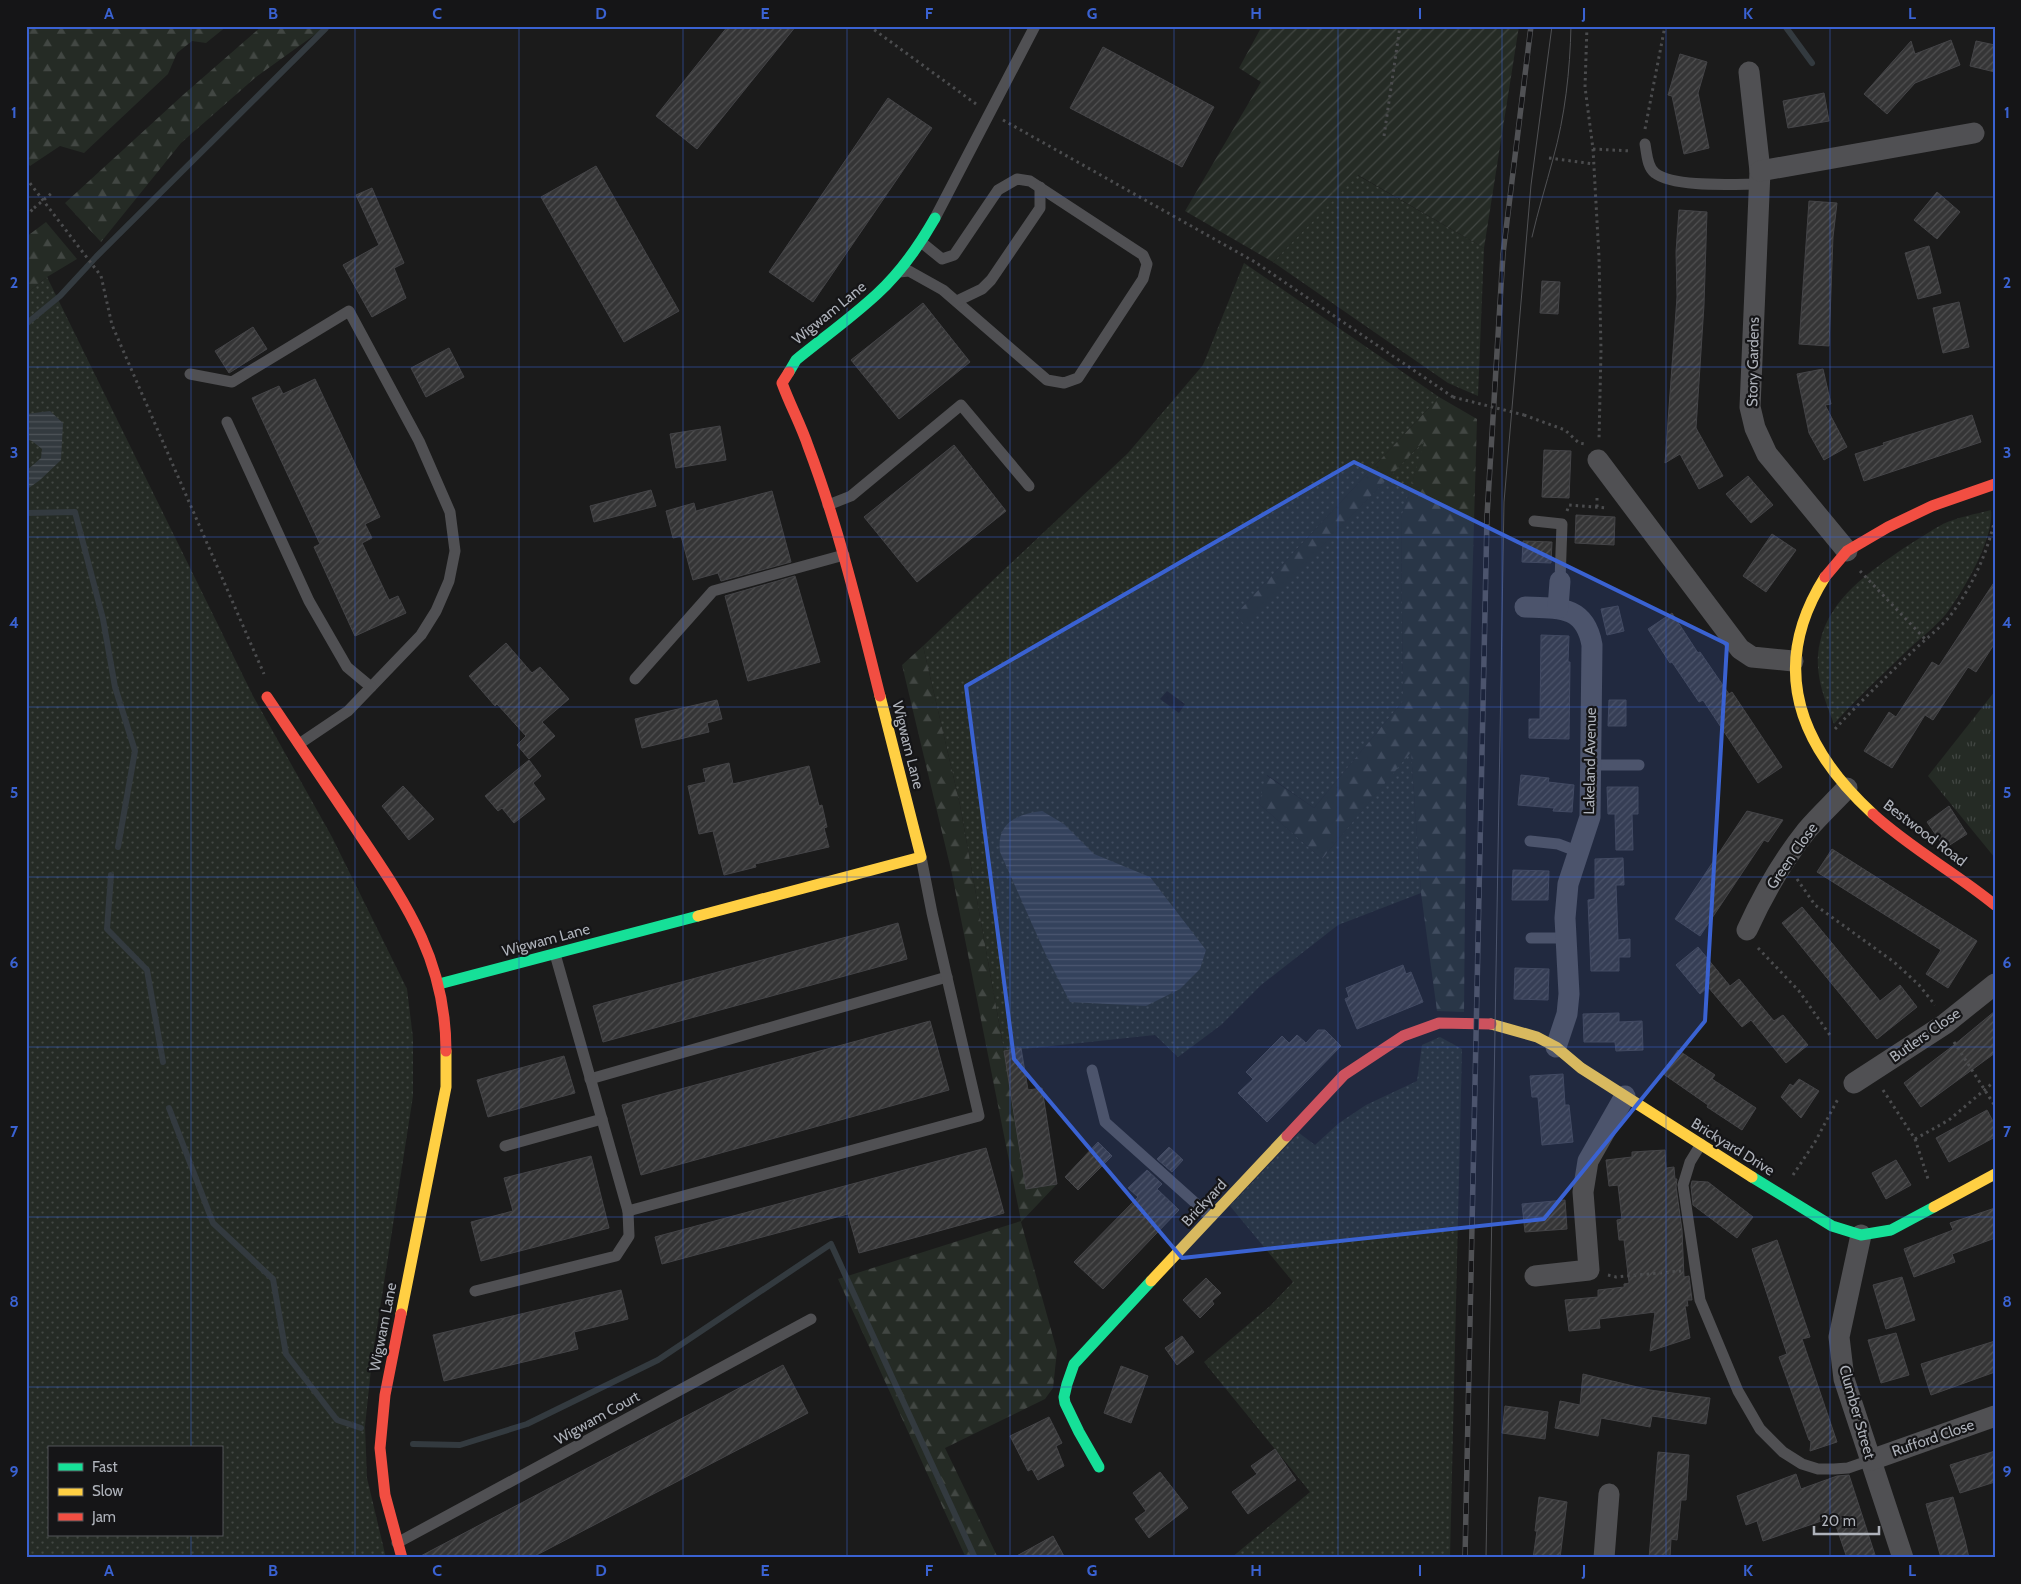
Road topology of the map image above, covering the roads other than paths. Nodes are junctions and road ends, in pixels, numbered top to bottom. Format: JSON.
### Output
{"nodes":[{"id":1,"x":1035,"y":26,"type":"edge"},
{"id":2,"x":1749,"y":72,"type":"dead end"},
{"id":3,"x":1974,"y":133,"type":"dead end"},
{"id":4,"x":1645,"y":144,"type":"road end"},
{"id":5,"x":1760,"y":178,"type":"junction"},
{"id":6,"x":1040,"y":188,"type":"junction"},
{"id":7,"x":935,"y":218,"type":"joint"},
{"id":8,"x":921,"y":242,"type":"junction"},
{"id":9,"x":897,"y":273,"type":"junction"},
{"id":10,"x":957,"y":301,"type":"junction"},
{"id":11,"x":190,"y":374,"type":"dead end"},
{"id":12,"x":227,"y":422,"type":"dead end"},
{"id":13,"x":1598,"y":460,"type":"road end"},
{"id":14,"x":1995,"y":484,"type":"edge"},
{"id":15,"x":1029,"y":486,"type":"dead end"},
{"id":16,"x":828,"y":505,"type":"junction"},
{"id":17,"x":1534,"y":522,"type":"dead end"},
{"id":18,"x":1848,"y":551,"type":"junction"},
{"id":19,"x":844,"y":554,"type":"junction"},
{"id":20,"x":1560,"y":582,"type":"joint"},
{"id":21,"x":1525,"y":607,"type":"dead end"},
{"id":22,"x":1558,"y":608,"type":"junction"},
{"id":23,"x":1793,"y":661,"type":"junction"},
{"id":24,"x":635,"y":679,"type":"dead end"},
{"id":25,"x":371,"y":687,"type":"junction"},
{"id":26,"x":267,"y":696,"type":"road end"},
{"id":27,"x":299,"y":744,"type":"junction"},
{"id":28,"x":1591,"y":765,"type":"junction"},
{"id":29,"x":1639,"y":765,"type":"dead end"},
{"id":30,"x":1847,"y":788,"type":"junction"},
{"id":31,"x":1530,"y":841,"type":"dead end"},
{"id":32,"x":1579,"y":852,"type":"junction"},
{"id":33,"x":921,"y":857,"type":"junction"},
{"id":34,"x":1995,"y":905,"type":"edge"},
{"id":35,"x":1747,"y":930,"type":"road end"},
{"id":36,"x":1531,"y":938,"type":"dead end"},
{"id":37,"x":1566,"y":938,"type":"junction"},
{"id":38,"x":555,"y":954,"type":"junction"},
{"id":39,"x":947,"y":977,"type":"junction"},
{"id":40,"x":439,"y":984,"type":"junction"},
{"id":41,"x":1995,"y":984,"type":"edge"},
{"id":42,"x":1461,"y":1022,"type":"joint"},
{"id":43,"x":1556,"y":1047,"type":"junction"},
{"id":44,"x":1092,"y":1070,"type":"dead end"},
{"id":45,"x":590,"y":1079,"type":"junction"},
{"id":46,"x":1854,"y":1083,"type":"road end"},
{"id":47,"x":1625,"y":1096,"type":"junction"},
{"id":48,"x":602,"y":1119,"type":"junction"},
{"id":49,"x":1701,"y":1144,"type":"junction"},
{"id":50,"x":505,"y":1146,"type":"dead end"},
{"id":51,"x":1995,"y":1174,"type":"edge"},
{"id":52,"x":628,"y":1211,"type":"junction"},
{"id":53,"x":1211,"y":1217,"type":"junction"},
{"id":54,"x":1861,"y":1235,"type":"junction"},
{"id":55,"x":1535,"y":1276,"type":"dead end"},
{"id":56,"x":475,"y":1292,"type":"dead end"},
{"id":57,"x":811,"y":1319,"type":"dead end"},
{"id":58,"x":1995,"y":1416,"type":"edge"},
{"id":59,"x":1871,"y":1460,"type":"junction"},
{"id":60,"x":1099,"y":1467,"type":"dead end"},
{"id":61,"x":1609,"y":1494,"type":"dead end"},
{"id":62,"x":398,"y":1543,"type":"junction"},
{"id":63,"x":402,"y":1558,"type":"edge"},
{"id":64,"x":1604,"y":1558,"type":"edge"},
{"id":65,"x":1903,"y":1558,"type":"edge"}],
"edges":[{"from":1,"to":7,"type":"lane"},
{"from":2,"to":5,"type":"street","name":"Story Gardens"},
{"from":3,"to":5,"type":"street"},
{"from":4,"to":5,"type":"lane"},
{"from":5,"to":18,"type":"street","name":"Story Gardens"},
{"from":6,"to":8,"type":"lane"},
{"from":6,"to":10,"type":"lane"},
{"from":6,"to":10,"type":"lane"},
{"from":7,"to":8,"type":"street","name":"Wigwam Lane"},
{"from":8,"to":9,"type":"street","name":"Wigwam Lane"},
{"from":9,"to":10,"type":"lane"},
{"from":9,"to":16,"type":"street","name":"Wigwam Lane"},
{"from":11,"to":25,"type":"lane"},
{"from":12,"to":25,"type":"lane"},
{"from":13,"to":23,"type":"street"},
{"from":14,"to":18,"type":"street","name":"Bestwood Road"},
{"from":15,"to":16,"type":"lane"},
{"from":16,"to":19,"type":"street","name":"Wigwam Lane"},
{"from":17,"to":20,"type":"lane"},
{"from":18,"to":23,"type":"street","name":"Bestwood Road"},
{"from":19,"to":24,"type":"lane"},
{"from":19,"to":33,"type":"street","name":"Wigwam Lane"},
{"from":20,"to":22,"type":"street"},
{"from":21,"to":22,"type":"street","name":"Lakeland Avenue"},
{"from":22,"to":28,"type":"street","name":"Lakeland Avenue"},
{"from":23,"to":30,"type":"street","name":"Bestwood Road"},
{"from":25,"to":27,"type":"lane"},
{"from":26,"to":27,"type":"street","name":"Wigwam Lane"},
{"from":27,"to":40,"type":"street","name":"Wigwam Lane"},
{"from":28,"to":29,"type":"lane"},
{"from":28,"to":32,"type":"street","name":"Lakeland Avenue"},
{"from":30,"to":34,"type":"street","name":"Bestwood Road"},
{"from":30,"to":35,"type":"street","name":"Green Close"},
{"from":31,"to":32,"type":"lane"},
{"from":32,"to":37,"type":"street","name":"Lakeland Avenue"},
{"from":33,"to":38,"type":"street","name":"Wigwam Lane"},
{"from":33,"to":39,"type":"lane"},
{"from":36,"to":37,"type":"lane"},
{"from":37,"to":43,"type":"street","name":"Lakeland Avenue"},
{"from":38,"to":40,"type":"street","name":"Wigwam Lane"},
{"from":38,"to":45,"type":"lane"},
{"from":39,"to":45,"type":"lane"},
{"from":39,"to":52,"type":"lane"},
{"from":40,"to":62,"type":"street","name":"Wigwam Lane"},
{"from":41,"to":46,"type":"street","name":"Butlers Close"},
{"from":42,"to":43,"type":"street","name":"Brickyard Drive"},
{"from":42,"to":53,"type":"street","name":"Brickyard"},
{"from":43,"to":47,"type":"street","name":"Brickyard Drive"},
{"from":44,"to":53,"type":"lane"},
{"from":45,"to":48,"type":"lane"},
{"from":47,"to":49,"type":"street","name":"Brickyard Drive"},
{"from":47,"to":55,"type":"street"},
{"from":48,"to":50,"type":"lane"},
{"from":48,"to":52,"type":"lane"},
{"from":49,"to":54,"type":"street","name":"Brickyard Drive"},
{"from":49,"to":59,"type":"lane"},
{"from":51,"to":54,"type":"street","name":"Brickyard Drive"},
{"from":52,"to":56,"type":"lane"},
{"from":53,"to":60,"type":"street","name":"Brickyard"},
{"from":54,"to":59,"type":"street","name":"Clumber Street"},
{"from":57,"to":62,"type":"lane","name":"Wigwam Court"},
{"from":58,"to":59,"type":"street","name":"Rufford Close"},
{"from":59,"to":65,"type":"street","name":"Clumber Street"},
{"from":61,"to":64,"type":"street"},
{"from":62,"to":63,"type":"street","name":"Wigwam Lane"}]}
